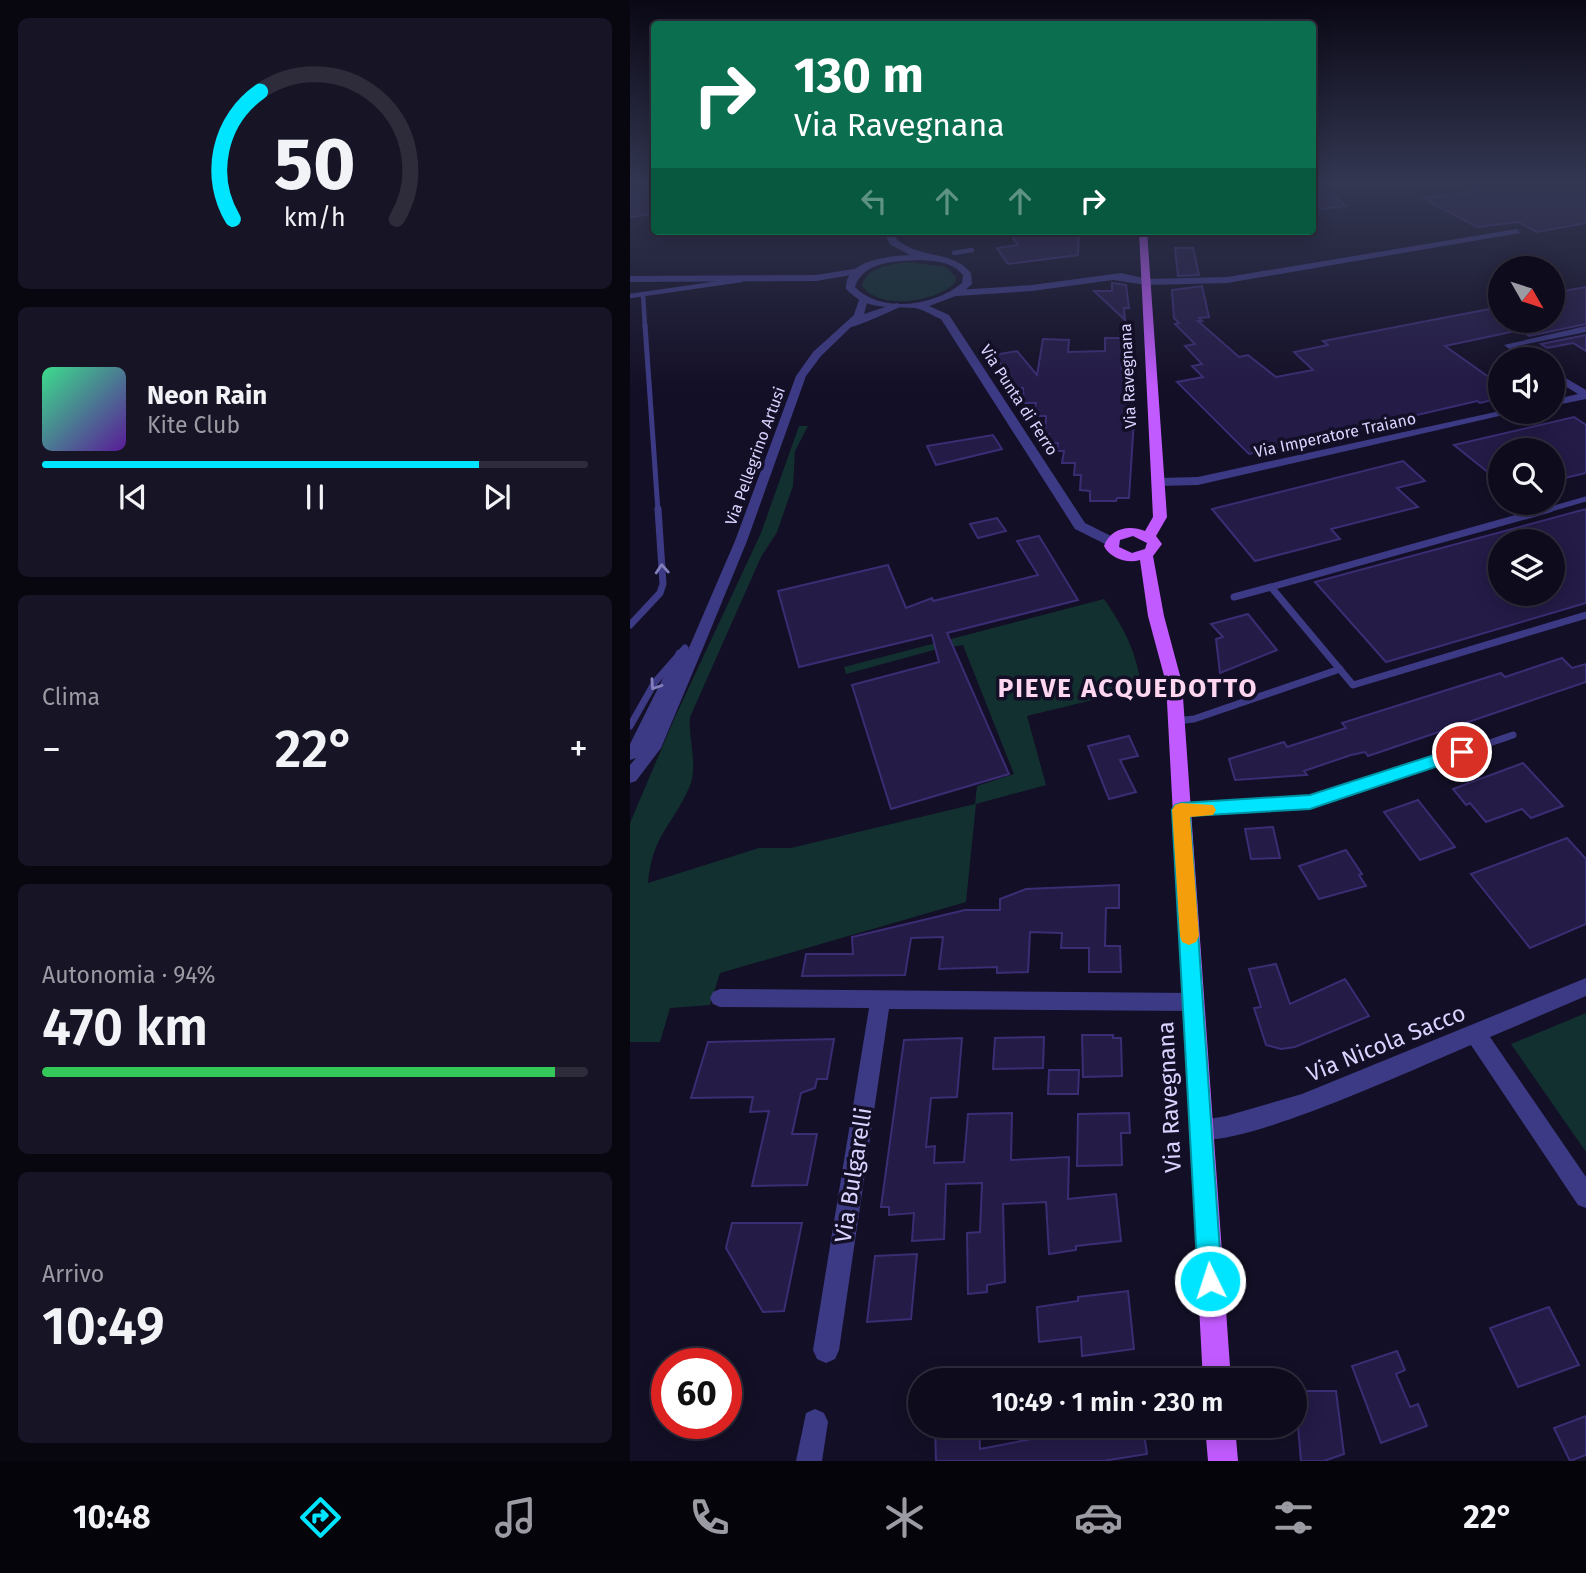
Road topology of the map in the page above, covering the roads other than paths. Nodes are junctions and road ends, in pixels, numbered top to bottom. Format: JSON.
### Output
{"nodes":[{"id":1,"x":888,"y":252,"type":"edge"},
{"id":2,"x":912,"y":252,"type":"edge"},
{"id":3,"x":959,"y":252,"type":"edge"},
{"id":4,"x":1145,"y":252,"type":"edge"},
{"id":5,"x":1392,"y":252,"type":"edge"},
{"id":6,"x":954,"y":253,"type":"dead end"},
{"id":7,"x":930,"y":258,"type":"junction"},
{"id":8,"x":883,"y":261,"type":"junction"},
{"id":9,"x":1146,"y":269,"type":"junction"},
{"id":10,"x":860,"y":271,"type":"junction"},
{"id":11,"x":1113,"y":277,"type":"junction"},
{"id":12,"x":630,"y":279,"type":"edge"},
{"id":13,"x":749,"y":279,"type":"junction"},
{"id":14,"x":762,"y":279,"type":"junction"},
{"id":15,"x":969,"y":280,"type":"junction"},
{"id":16,"x":1147,"y":282,"type":"junction"},
{"id":17,"x":850,"y":288,"type":"junction"},
{"id":18,"x":999,"y":289,"type":"junction"},
{"id":19,"x":643,"y":294,"type":"junction"},
{"id":20,"x":953,"y":295,"type":"junction"},
{"id":21,"x":630,"y":296,"type":"edge"},
{"id":22,"x":863,"y":299,"type":"junction"},
{"id":23,"x":918,"y":305,"type":"junction"},
{"id":24,"x":897,"y":306,"type":"junction"},
{"id":25,"x":945,"y":317,"type":"junction"},
{"id":26,"x":1586,"y":329,"type":"edge"},
{"id":27,"x":832,"y":340,"type":"junction"},
{"id":28,"x":1512,"y":347,"type":"edge"},
{"id":29,"x":1565,"y":381,"type":"edge"},
{"id":30,"x":1586,"y":395,"type":"edge"},
{"id":31,"x":1565,"y":400,"type":"edge"},
{"id":32,"x":1488,"y":417,"type":"edge"},
{"id":33,"x":1159,"y":482,"type":"junction"},
{"id":34,"x":1586,"y":499,"type":"edge"},
{"id":35,"x":1145,"y":534,"type":"junction"},
{"id":36,"x":1115,"y":538,"type":"junction"},
{"id":37,"x":1139,"y":556,"type":"junction"},
{"id":38,"x":1271,"y":587,"type":"junction"},
{"id":39,"x":718,"y":590,"type":"junction"},
{"id":40,"x":1234,"y":597,"type":"dead end"},
{"id":41,"x":1586,"y":615,"type":"edge"},
{"id":42,"x":630,"y":625,"type":"edge"},
{"id":43,"x":685,"y":648,"type":"junction"},
{"id":44,"x":1340,"y":669,"type":"junction"},
{"id":45,"x":1176,"y":721,"type":"junction"},
{"id":46,"x":630,"y":726,"type":"edge"},
{"id":47,"x":1513,"y":735,"type":"dead end"},
{"id":48,"x":630,"y":754,"type":"edge"},
{"id":49,"x":630,"y":777,"type":"edge"},
{"id":50,"x":1181,"y":810,"type":"junction"},
{"id":51,"x":1586,"y":987,"type":"edge"},
{"id":52,"x":720,"y":998,"type":"dead end"},
{"id":53,"x":880,"y":999,"type":"junction"},
{"id":54,"x":1193,"y":1002,"type":"junction"},
{"id":55,"x":1476,"y":1034,"type":"junction"},
{"id":56,"x":1201,"y":1130,"type":"junction"},
{"id":57,"x":1586,"y":1197,"type":"edge"},
{"id":58,"x":826,"y":1350,"type":"dead end"},
{"id":59,"x":1216,"y":1368,"type":"edge"},
{"id":60,"x":815,"y":1422,"type":"dead end"},
{"id":61,"x":1221,"y":1438,"type":"edge"},
{"id":62,"x":809,"y":1461,"type":"edge"},
{"id":63,"x":1223,"y":1461,"type":"edge"}],
"edges":[{"from":1,"to":8,"type":"street"},
{"from":2,"to":7,"type":"street"},
{"from":3,"to":6,"type":"lane"},
{"from":4,"to":9,"type":"main road","name":"Via Ravegnana"},
{"from":5,"to":16,"type":"street"},
{"from":7,"to":8,"type":"street"},
{"from":7,"to":15,"type":"street"},
{"from":8,"to":10,"type":"street"},
{"from":9,"to":11,"type":"street"},
{"from":9,"to":16,"type":"main road","name":"Via Ravegnana"},
{"from":10,"to":14,"type":"street"},
{"from":10,"to":17,"type":"street"},
{"from":11,"to":16,"type":"street"},
{"from":11,"to":18,"type":"street"},
{"from":12,"to":13,"type":"street"},
{"from":13,"to":14,"type":"street"},
{"from":13,"to":19,"type":"lane"},
{"from":14,"to":17,"type":"street"},
{"from":15,"to":18,"type":"street"},
{"from":15,"to":20,"type":"street"},
{"from":16,"to":33,"type":"main road","name":"Via Ravegnana"},
{"from":17,"to":22,"type":"street"},
{"from":18,"to":20,"type":"street"},
{"from":19,"to":21,"type":"lane"},
{"from":42,"to":19,"type":"lane","one_way":true},
{"from":20,"to":23,"type":"street"},
{"from":20,"to":25,"type":"street"},
{"from":22,"to":24,"type":"street"},
{"from":22,"to":27,"type":"street"},
{"from":23,"to":24,"type":"street"},
{"from":23,"to":25,"type":"street"},
{"from":24,"to":27,"type":"street"},
{"from":25,"to":36,"type":"street","name":"Via Punta di Ferro"},
{"from":26,"to":28,"type":"street"},
{"from":27,"to":39,"type":"street","name":"Via Pellegrino Artusi"},
{"from":29,"to":30,"type":"street"},
{"from":30,"to":31,"type":"street"},
{"from":32,"to":33,"type":"street","name":"Via Imperatore Traiano"},
{"from":33,"to":35,"type":"main road","name":"Via Ravegnana"},
{"from":34,"to":38,"type":"lane"},
{"from":35,"to":36,"type":"main road"},
{"from":35,"to":37,"type":"main road"},
{"from":36,"to":37,"type":"main road"},
{"from":37,"to":45,"type":"main road","name":"Via Ravegnana"},
{"from":38,"to":40,"type":"lane"},
{"from":38,"to":44,"type":"lane"},
{"from":39,"to":43,"type":"street"},
{"from":39,"to":49,"type":"street"},
{"from":41,"to":44,"type":"lane"},
{"from":43,"to":46,"type":"lane","one_way":true},
{"from":43,"to":48,"type":"street"},
{"from":44,"to":45,"type":"lane"},
{"from":45,"to":50,"type":"main road","name":"Via Ravegnana"},
{"from":47,"to":50,"type":"lane"},
{"from":50,"to":54,"type":"main road","name":"Via Ravegnana"},
{"from":51,"to":55,"type":"street","name":"Via Nicola Sacco"},
{"from":52,"to":53,"type":"street"},
{"from":53,"to":54,"type":"street"},
{"from":53,"to":58,"type":"street","name":"Via Bulgarelli"},
{"from":54,"to":56,"type":"main road","name":"Via Ravegnana"},
{"from":55,"to":56,"type":"street","name":"Via Nicola Sacco"},
{"from":55,"to":57,"type":"street"},
{"from":56,"to":59,"type":"main road","name":"Via Ravegnana"},
{"from":60,"to":62,"type":"street"},
{"from":61,"to":63,"type":"main road"}]}
